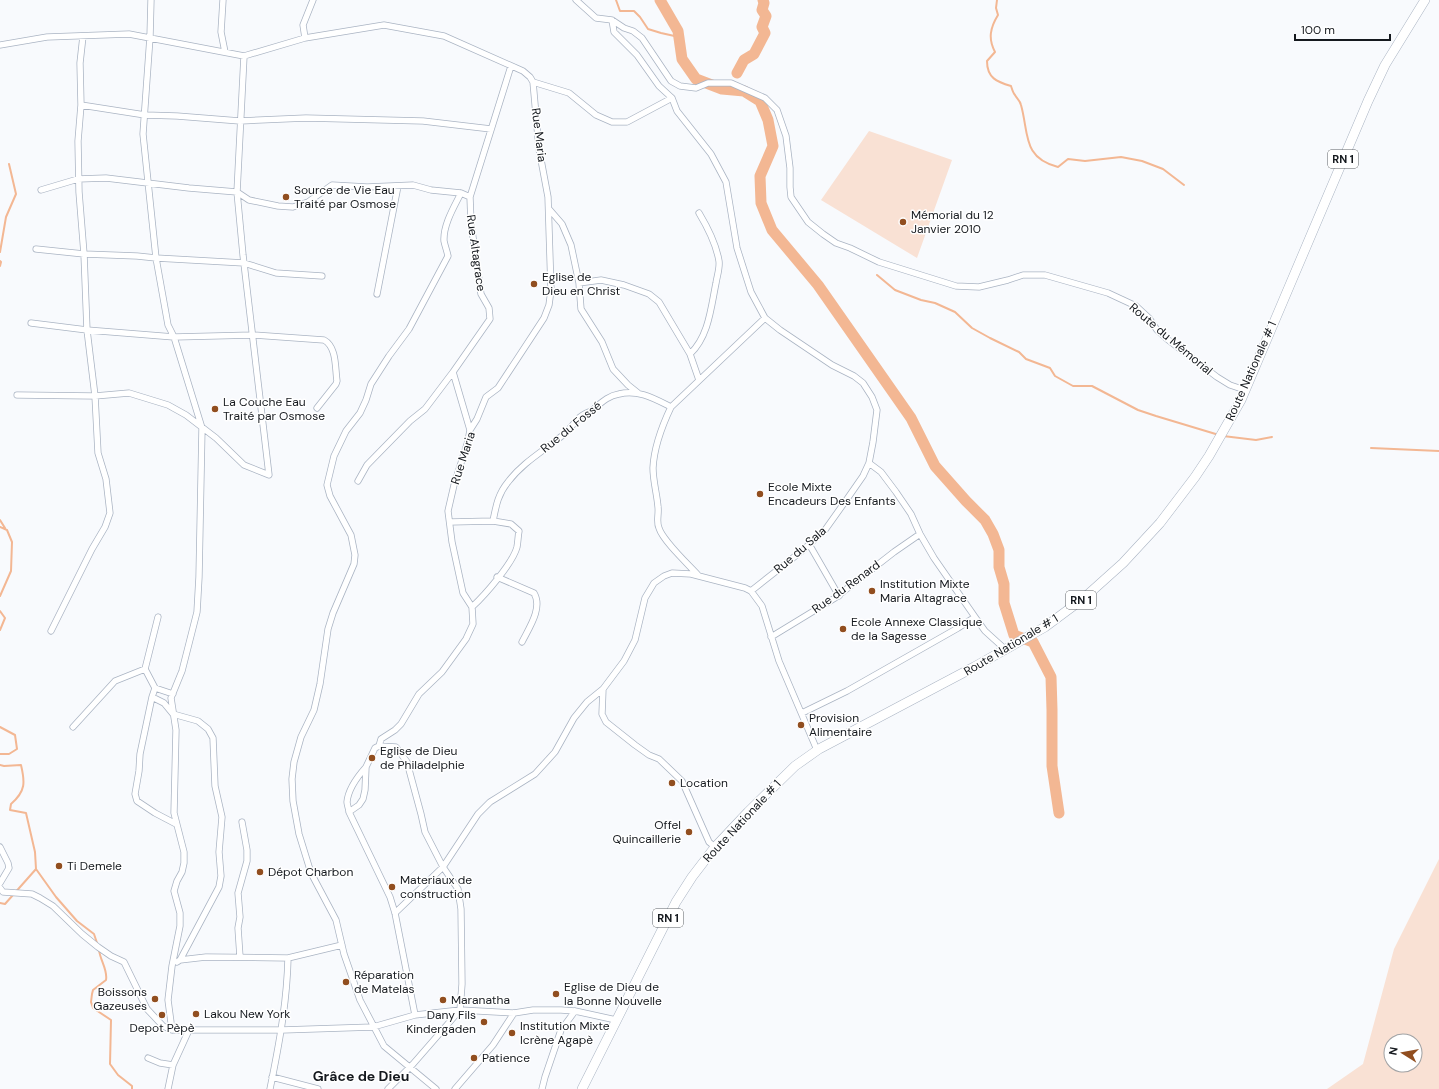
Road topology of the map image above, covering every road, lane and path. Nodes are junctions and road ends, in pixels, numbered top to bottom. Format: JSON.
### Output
{"nodes":[{"id":1,"x":151,"y":0,"type":"edge"},
{"id":2,"x":223,"y":0,"type":"edge"},
{"id":3,"x":313,"y":0,"type":"edge"},
{"id":4,"x":576,"y":0,"type":"edge"},
{"id":5,"x":1425,"y":0,"type":"edge"},
{"id":6,"x":612,"y":20,"type":"junction"},
{"id":7,"x":83,"y":36,"type":"junction"},
{"id":8,"x":150,"y":37,"type":"junction"},
{"id":9,"x":305,"y":38,"type":"junction"},
{"id":10,"x":0,"y":45,"type":"edge"},
{"id":11,"x":225,"y":52,"type":"junction"},
{"id":12,"x":244,"y":56,"type":"junction"},
{"id":13,"x":511,"y":66,"type":"junction"},
{"id":14,"x":533,"y":82,"type":"junction"},
{"id":15,"x":672,"y":98,"type":"junction"},
{"id":16,"x":81,"y":105,"type":"junction"},
{"id":17,"x":145,"y":116,"type":"junction"},
{"id":18,"x":240,"y":121,"type":"junction"},
{"id":19,"x":491,"y":129,"type":"junction"},
{"id":20,"x":78,"y":179,"type":"junction"},
{"id":21,"x":147,"y":182,"type":"junction"},
{"id":22,"x":398,"y":186,"type":"junction"},
{"id":23,"x":41,"y":190,"type":"dead end"},
{"id":24,"x":237,"y":192,"type":"junction"},
{"id":25,"x":461,"y":193,"type":"junction"},
{"id":26,"x":470,"y":197,"type":"junction"},
{"id":27,"x":549,"y":209,"type":"junction"},
{"id":28,"x":699,"y":213,"type":"dead end"},
{"id":29,"x":36,"y":249,"type":"dead end"},
{"id":30,"x":84,"y":254,"type":"junction"},
{"id":31,"x":156,"y":258,"type":"junction"},
{"id":32,"x":244,"y":263,"type":"junction"},
{"id":33,"x":322,"y":276,"type":"dead end"},
{"id":34,"x":579,"y":283,"type":"junction"},
{"id":35,"x":377,"y":294,"type":"dead end"},
{"id":36,"x":765,"y":318,"type":"junction"},
{"id":37,"x":31,"y":323,"type":"dead end"},
{"id":38,"x":87,"y":330,"type":"junction"},
{"id":39,"x":253,"y":335,"type":"junction"},
{"id":40,"x":174,"y":337,"type":"junction"},
{"id":41,"x":690,"y":354,"type":"junction"},
{"id":42,"x":453,"y":372,"type":"junction"},
{"id":43,"x":699,"y":380,"type":"junction"},
{"id":44,"x":1245,"y":390,"type":"junction"},
{"id":45,"x":640,"y":394,"type":"junction"},
{"id":46,"x":17,"y":395,"type":"dead end"},
{"id":47,"x":95,"y":396,"type":"junction"},
{"id":48,"x":671,"y":407,"type":"junction"},
{"id":49,"x":317,"y":408,"type":"dead end"},
{"id":50,"x":202,"y":428,"type":"junction"},
{"id":51,"x":470,"y":430,"type":"junction"},
{"id":52,"x":869,"y":463,"type":"junction"},
{"id":53,"x":358,"y":481,"type":"dead end"},
{"id":54,"x":493,"y":521,"type":"junction"},
{"id":55,"x":450,"y":522,"type":"junction"},
{"id":56,"x":920,"y":534,"type":"junction"},
{"id":57,"x":809,"y":544,"type":"junction"},
{"id":58,"x":698,"y":575,"type":"junction"},
{"id":59,"x":497,"y":577,"type":"junction"},
{"id":60,"x":750,"y":591,"type":"junction"},
{"id":61,"x":839,"y":596,"type":"junction"},
{"id":62,"x":472,"y":607,"type":"junction"},
{"id":63,"x":158,"y":617,"type":"dead end"},
{"id":64,"x":975,"y":617,"type":"junction"},
{"id":65,"x":51,"y":631,"type":"dead end"},
{"id":66,"x":771,"y":637,"type":"junction"},
{"id":67,"x":522,"y":642,"type":"dead end"},
{"id":68,"x":1006,"y":650,"type":"junction"},
{"id":69,"x":145,"y":669,"type":"junction"},
{"id":70,"x":156,"y":688,"type":"junction"},
{"id":71,"x":603,"y":688,"type":"junction"},
{"id":72,"x":173,"y":694,"type":"junction"},
{"id":73,"x":152,"y":697,"type":"junction"},
{"id":74,"x":802,"y":713,"type":"junction"},
{"id":75,"x":174,"y":714,"type":"junction"},
{"id":76,"x":73,"y":727,"type":"dead end"},
{"id":77,"x":379,"y":746,"type":"junction"},
{"id":78,"x":817,"y":750,"type":"junction"},
{"id":79,"x":366,"y":767,"type":"junction"},
{"id":80,"x":349,"y":812,"type":"junction"},
{"id":81,"x":242,"y":822,"type":"dead end"},
{"id":82,"x":176,"y":824,"type":"junction"},
{"id":83,"x":0,"y":847,"type":"edge"},
{"id":84,"x":715,"y":847,"type":"junction"},
{"id":85,"x":443,"y":867,"type":"junction"},
{"id":86,"x":0,"y":883,"type":"edge"},
{"id":87,"x":0,"y":888,"type":"edge"},
{"id":88,"x":395,"y":913,"type":"junction"},
{"id":89,"x":342,"y":945,"type":"junction"},
{"id":90,"x":240,"y":957,"type":"junction"},
{"id":91,"x":288,"y":958,"type":"junction"},
{"id":92,"x":180,"y":960,"type":"junction"},
{"id":93,"x":172,"y":966,"type":"junction"},
{"id":94,"x":460,"y":1010,"type":"junction"},
{"id":95,"x":575,"y":1011,"type":"junction"},
{"id":96,"x":514,"y":1013,"type":"junction"},
{"id":97,"x":415,"y":1015,"type":"junction"},
{"id":98,"x":616,"y":1020,"type":"junction"},
{"id":99,"x":373,"y":1027,"type":"junction"},
{"id":100,"x":172,"y":1030,"type":"junction"},
{"id":101,"x":189,"y":1030,"type":"junction"},
{"id":102,"x":282,"y":1030,"type":"junction"},
{"id":103,"x":148,"y":1058,"type":"dead end"},
{"id":104,"x":173,"y":1065,"type":"junction"},
{"id":105,"x":409,"y":1068,"type":"junction"},
{"id":106,"x":272,"y":1077,"type":"junction"},
{"id":107,"x":168,"y":1089,"type":"edge"},
{"id":108,"x":270,"y":1089,"type":"edge"},
{"id":109,"x":318,"y":1089,"type":"edge"},
{"id":110,"x":388,"y":1089,"type":"edge"},
{"id":111,"x":436,"y":1089,"type":"edge"},
{"id":112,"x":455,"y":1089,"type":"edge"},
{"id":113,"x":542,"y":1089,"type":"edge"},
{"id":114,"x":582,"y":1089,"type":"edge"}],
"edges":[{"from":1,"to":8,"type":"street"},
{"from":2,"to":11,"type":"street"},
{"from":3,"to":9,"type":"street"},
{"from":4,"to":6,"type":"street","name":"Route du Mémorial"},
{"from":5,"to":44,"type":"main road","name":"Route Nationale # 1","number":"RN 1"},
{"from":6,"to":15,"type":"street"},
{"from":6,"to":44,"type":"street","name":"Route du Mémorial"},
{"from":7,"to":8,"type":"street"},
{"from":7,"to":10,"type":"street"},
{"from":7,"to":16,"type":"street"},
{"from":8,"to":11,"type":"street"},
{"from":8,"to":17,"type":"street"},
{"from":9,"to":12,"type":"street"},
{"from":9,"to":13,"type":"street"},
{"from":11,"to":12,"type":"street"},
{"from":12,"to":18,"type":"street"},
{"from":13,"to":14,"type":"street"},
{"from":13,"to":19,"type":"street","name":"Rue Altagrace"},
{"from":14,"to":15,"type":"street"},
{"from":14,"to":27,"type":"street","name":"Rue Maria"},
{"from":15,"to":36,"type":"street"},
{"from":16,"to":17,"type":"street"},
{"from":16,"to":20,"type":"street"},
{"from":17,"to":18,"type":"street"},
{"from":17,"to":21,"type":"street"},
{"from":18,"to":19,"type":"street"},
{"from":18,"to":24,"type":"street"},
{"from":19,"to":26,"type":"street","name":"Rue Altagrace"},
{"from":20,"to":21,"type":"street"},
{"from":20,"to":23,"type":"street"},
{"from":20,"to":30,"type":"street"},
{"from":21,"to":24,"type":"street"},
{"from":21,"to":31,"type":"street"},
{"from":22,"to":24,"type":"street"},
{"from":22,"to":25,"type":"street"},
{"from":22,"to":35,"type":"street"},
{"from":24,"to":32,"type":"street"},
{"from":25,"to":26,"type":"street"},
{"from":25,"to":89,"type":"street"},
{"from":26,"to":42,"type":"street","name":"Rue Altagrace"},
{"from":27,"to":34,"type":"street"},
{"from":27,"to":51,"type":"street","name":"Rue Maria"},
{"from":28,"to":41,"type":"street"},
{"from":29,"to":30,"type":"street"},
{"from":30,"to":31,"type":"street"},
{"from":30,"to":38,"type":"street"},
{"from":31,"to":32,"type":"street"},
{"from":31,"to":40,"type":"street"},
{"from":32,"to":33,"type":"street"},
{"from":32,"to":39,"type":"street"},
{"from":34,"to":41,"type":"street"},
{"from":34,"to":45,"type":"street"},
{"from":36,"to":43,"type":"street"},
{"from":36,"to":52,"type":"street","name":"Rue du Sala"},
{"from":37,"to":38,"type":"street"},
{"from":38,"to":40,"type":"street"},
{"from":38,"to":47,"type":"street"},
{"from":39,"to":40,"type":"street"},
{"from":39,"to":49,"type":"street"},
{"from":39,"to":50,"type":"street"},
{"from":40,"to":50,"type":"street"},
{"from":41,"to":43,"type":"street"},
{"from":42,"to":51,"type":"street"},
{"from":42,"to":53,"type":"street"},
{"from":43,"to":48,"type":"street"},
{"from":44,"to":68,"type":"main road","name":"Route Nationale # 1","number":"RN 1"},
{"from":45,"to":48,"type":"street","name":"Rue du Fossé"},
{"from":45,"to":54,"type":"street","name":"Rue du Fossé"},
{"from":46,"to":47,"type":"street"},
{"from":47,"to":50,"type":"street"},
{"from":47,"to":65,"type":"street"},
{"from":48,"to":58,"type":"street"},
{"from":50,"to":72,"type":"street"},
{"from":51,"to":55,"type":"street","name":"Rue Maria"},
{"from":52,"to":56,"type":"street"},
{"from":52,"to":57,"type":"street","name":"Rue du Sala"},
{"from":54,"to":55,"type":"street"},
{"from":54,"to":59,"type":"street"},
{"from":55,"to":62,"type":"street","name":"Rue Maria"},
{"from":56,"to":61,"type":"street","name":"Rue du Renard"},
{"from":56,"to":64,"type":"street"},
{"from":57,"to":60,"type":"street","name":"Rue du Sala"},
{"from":57,"to":61,"type":"street"},
{"from":58,"to":60,"type":"street"},
{"from":58,"to":71,"type":"street"},
{"from":59,"to":62,"type":"street"},
{"from":59,"to":67,"type":"street"},
{"from":60,"to":66,"type":"street"},
{"from":61,"to":66,"type":"street","name":"Rue du Renard"},
{"from":62,"to":77,"type":"street"},
{"from":63,"to":69,"type":"street"},
{"from":64,"to":68,"type":"street"},
{"from":64,"to":74,"type":"street"},
{"from":66,"to":74,"type":"street"},
{"from":68,"to":78,"type":"main road","name":"Route Nationale # 1","number":"RN 1"},
{"from":69,"to":70,"type":"street"},
{"from":69,"to":76,"type":"street"},
{"from":70,"to":72,"type":"street"},
{"from":70,"to":73,"type":"street"},
{"from":71,"to":84,"type":"street"},
{"from":71,"to":85,"type":"street"},
{"from":72,"to":75,"type":"street"},
{"from":73,"to":75,"type":"street"},
{"from":73,"to":82,"type":"street"},
{"from":74,"to":78,"type":"street"},
{"from":75,"to":82,"type":"street"},
{"from":75,"to":92,"type":"street"},
{"from":77,"to":79,"type":"street"},
{"from":77,"to":85,"type":"street"},
{"from":78,"to":84,"type":"main road","name":"Route Nationale # 1","number":"RN 1"},
{"from":79,"to":80,"type":"street"},
{"from":79,"to":80,"type":"street"},
{"from":80,"to":88,"type":"street"},
{"from":81,"to":90,"type":"street"},
{"from":82,"to":93,"type":"street"},
{"from":83,"to":86,"type":"street"},
{"from":84,"to":98,"type":"main road","name":"Route Nationale # 1","number":"RN 1"},
{"from":85,"to":88,"type":"street"},
{"from":85,"to":94,"type":"street"},
{"from":87,"to":100,"type":"street"},
{"from":88,"to":97,"type":"street"},
{"from":89,"to":91,"type":"street"},
{"from":89,"to":99,"type":"street"},
{"from":90,"to":91,"type":"street"},
{"from":90,"to":92,"type":"street"},
{"from":91,"to":102,"type":"street"},
{"from":92,"to":93,"type":"street"},
{"from":93,"to":100,"type":"street"},
{"from":94,"to":96,"type":"street"},
{"from":94,"to":97,"type":"street"},
{"from":94,"to":105,"type":"street"},
{"from":95,"to":96,"type":"street"},
{"from":95,"to":98,"type":"street"},
{"from":95,"to":113,"type":"street"},
{"from":96,"to":112,"type":"street"},
{"from":97,"to":99,"type":"street"},
{"from":98,"to":114,"type":"main road","name":"Route Nationale # 1","number":"RN 1"},
{"from":99,"to":102,"type":"street"},
{"from":99,"to":105,"type":"street"},
{"from":100,"to":101,"type":"street"},
{"from":101,"to":102,"type":"street"},
{"from":101,"to":104,"type":"street"},
{"from":102,"to":106,"type":"street"},
{"from":103,"to":104,"type":"street"},
{"from":104,"to":107,"type":"street"},
{"from":105,"to":110,"type":"street"},
{"from":105,"to":111,"type":"street"},
{"from":106,"to":108,"type":"street"},
{"from":106,"to":109,"type":"street"}]}
